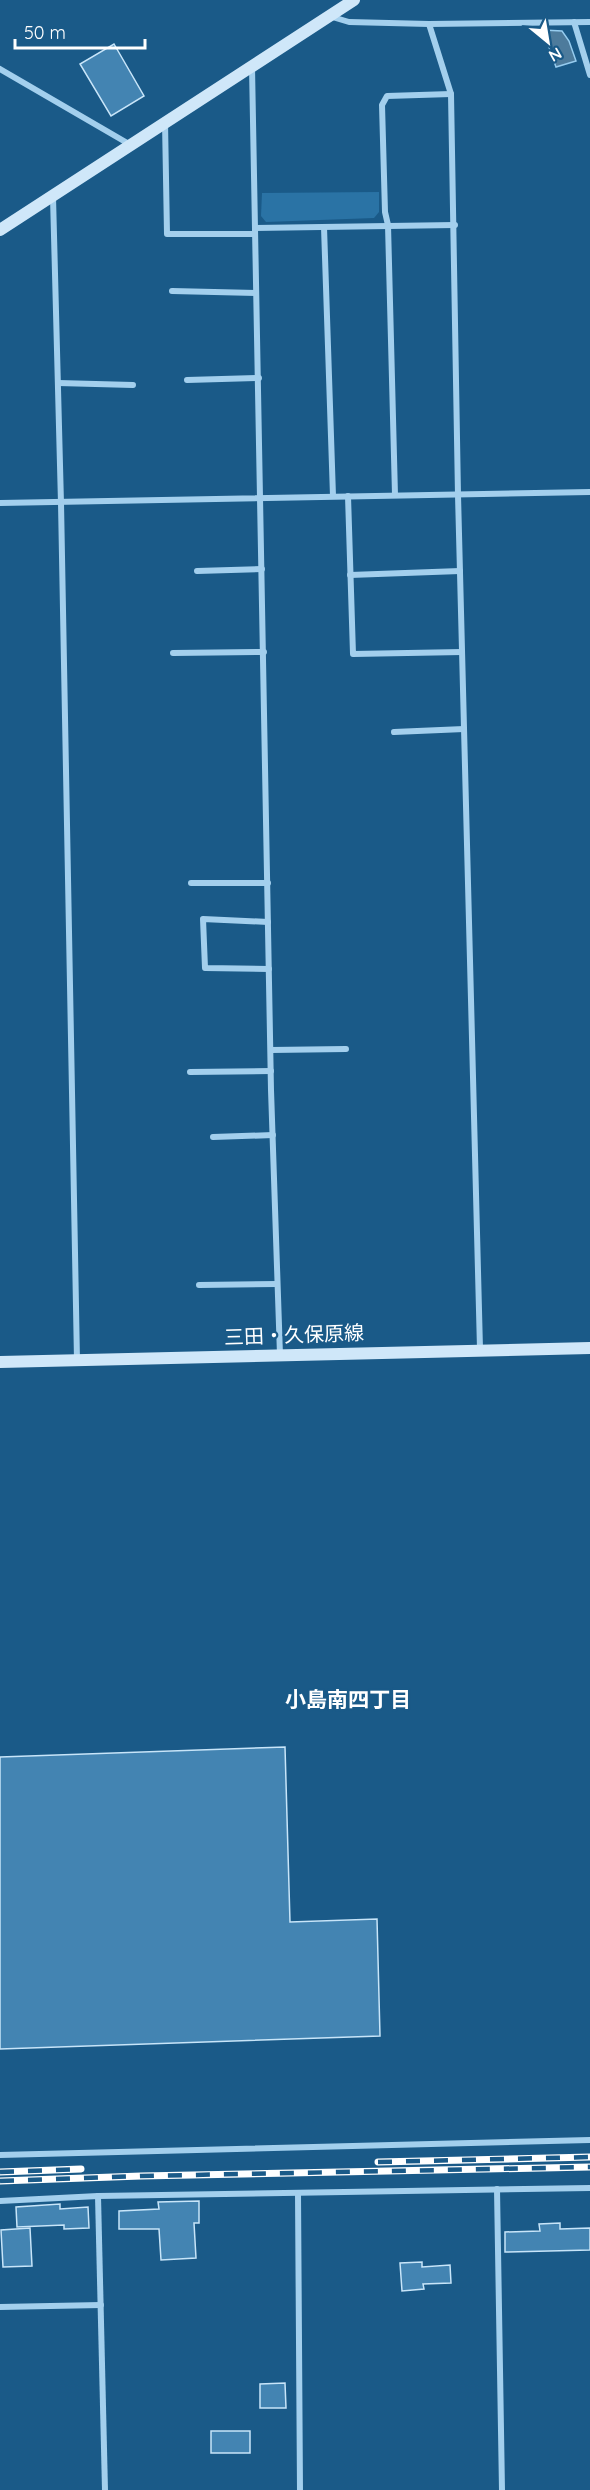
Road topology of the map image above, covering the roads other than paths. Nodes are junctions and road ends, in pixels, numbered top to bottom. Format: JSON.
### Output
{"nodes":[{"id":1,"x":354,"y":0,"type":"edge"},
{"id":2,"x":328,"y":16,"type":"junction"},
{"id":3,"x":574,"y":22,"type":"junction"},
{"id":4,"x":590,"y":22,"type":"edge"},
{"id":5,"x":429,"y":24,"type":"junction"},
{"id":6,"x":252,"y":65,"type":"junction"},
{"id":7,"x":0,"y":69,"type":"edge"},
{"id":8,"x":590,"y":75,"type":"edge"},
{"id":9,"x":452,"y":94,"type":"junction"},
{"id":10,"x":165,"y":121,"type":"junction"},
{"id":11,"x":129,"y":144,"type":"junction"},
{"id":12,"x":53,"y":195,"type":"junction"},
{"id":13,"x":388,"y":225,"type":"junction"},
{"id":14,"x":455,"y":225,"type":"junction"},
{"id":15,"x":324,"y":227,"type":"junction"},
{"id":16,"x":0,"y":230,"type":"edge"},
{"id":17,"x":255,"y":231,"type":"junction"},
{"id":18,"x":172,"y":291,"type":"dead end"},
{"id":19,"x":256,"y":292,"type":"junction"},
{"id":20,"x":259,"y":378,"type":"junction"},
{"id":21,"x":187,"y":380,"type":"dead end"},
{"id":22,"x":58,"y":383,"type":"junction"},
{"id":23,"x":133,"y":385,"type":"dead end"},
{"id":24,"x":590,"y":492,"type":"edge"},
{"id":25,"x":396,"y":495,"type":"junction"},
{"id":26,"x":458,"y":495,"type":"junction"},
{"id":27,"x":333,"y":496,"type":"junction"},
{"id":28,"x":348,"y":496,"type":"junction"},
{"id":29,"x":261,"y":497,"type":"junction"},
{"id":30,"x":0,"y":503,"type":"edge"},
{"id":31,"x":61,"y":503,"type":"junction"},
{"id":32,"x":262,"y":569,"type":"junction"},
{"id":33,"x":196,"y":571,"type":"dead end"},
{"id":34,"x":460,"y":571,"type":"junction"},
{"id":35,"x":350,"y":575,"type":"junction"},
{"id":36,"x":173,"y":652,"type":"dead end"},
{"id":37,"x":264,"y":652,"type":"junction"},
{"id":38,"x":462,"y":652,"type":"junction"},
{"id":39,"x":464,"y":729,"type":"junction"},
{"id":40,"x":394,"y":732,"type":"dead end"},
{"id":41,"x":191,"y":883,"type":"dead end"},
{"id":42,"x":268,"y":883,"type":"junction"},
{"id":43,"x":268,"y":922,"type":"junction"},
{"id":44,"x":269,"y":969,"type":"junction"},
{"id":45,"x":346,"y":1049,"type":"dead end"},
{"id":46,"x":271,"y":1050,"type":"junction"},
{"id":47,"x":271,"y":1071,"type":"junction"},
{"id":48,"x":190,"y":1072,"type":"dead end"},
{"id":49,"x":273,"y":1135,"type":"junction"},
{"id":50,"x":213,"y":1137,"type":"dead end"},
{"id":51,"x":277,"y":1284,"type":"junction"},
{"id":52,"x":199,"y":1285,"type":"dead end"},
{"id":53,"x":590,"y":1348,"type":"edge"},
{"id":54,"x":480,"y":1349,"type":"junction"},
{"id":55,"x":280,"y":1356,"type":"junction"},
{"id":56,"x":77,"y":1360,"type":"junction"},
{"id":57,"x":0,"y":1362,"type":"edge"},
{"id":58,"x":590,"y":2140,"type":"edge"},
{"id":59,"x":0,"y":2155,"type":"edge"},
{"id":60,"x":590,"y":2188,"type":"edge"},
{"id":61,"x":497,"y":2189,"type":"junction"},
{"id":62,"x":298,"y":2193,"type":"junction"},
{"id":63,"x":98,"y":2196,"type":"junction"},
{"id":64,"x":0,"y":2201,"type":"edge"},
{"id":65,"x":101,"y":2305,"type":"junction"},
{"id":66,"x":0,"y":2307,"type":"edge"},
{"id":67,"x":105,"y":2490,"type":"edge"},
{"id":68,"x":300,"y":2490,"type":"edge"},
{"id":69,"x":502,"y":2490,"type":"edge"}],
"edges":[{"from":1,"to":2,"type":"street"},
{"from":2,"to":5,"type":"street"},
{"from":2,"to":6,"type":"street"},
{"from":3,"to":4,"type":"street"},
{"from":3,"to":5,"type":"street"},
{"from":3,"to":8,"type":"street"},
{"from":5,"to":9,"type":"street"},
{"from":6,"to":10,"type":"street"},
{"from":6,"to":17,"type":"street"},
{"from":7,"to":11,"type":"street"},
{"from":9,"to":13,"type":"street"},
{"from":9,"to":14,"type":"street"},
{"from":10,"to":11,"type":"street"},
{"from":10,"to":17,"type":"street"},
{"from":11,"to":12,"type":"street"},
{"from":12,"to":16,"type":"street"},
{"from":12,"to":22,"type":"street"},
{"from":13,"to":14,"type":"street"},
{"from":13,"to":15,"type":"street"},
{"from":13,"to":25,"type":"street"},
{"from":14,"to":26,"type":"street"},
{"from":15,"to":17,"type":"street"},
{"from":15,"to":27,"type":"street"},
{"from":17,"to":19,"type":"street"},
{"from":18,"to":19,"type":"street"},
{"from":19,"to":20,"type":"street"},
{"from":20,"to":21,"type":"street"},
{"from":20,"to":29,"type":"street"},
{"from":22,"to":23,"type":"street"},
{"from":22,"to":31,"type":"street"},
{"from":24,"to":26,"type":"street"},
{"from":25,"to":26,"type":"street"},
{"from":25,"to":28,"type":"street"},
{"from":26,"to":34,"type":"street"},
{"from":27,"to":28,"type":"street"},
{"from":27,"to":29,"type":"street"},
{"from":28,"to":35,"type":"street"},
{"from":29,"to":31,"type":"street"},
{"from":29,"to":32,"type":"street"},
{"from":30,"to":31,"type":"street"},
{"from":31,"to":56,"type":"street"},
{"from":32,"to":33,"type":"street"},
{"from":32,"to":37,"type":"street"},
{"from":34,"to":35,"type":"street"},
{"from":34,"to":38,"type":"street"},
{"from":35,"to":38,"type":"street"},
{"from":36,"to":37,"type":"street"},
{"from":37,"to":42,"type":"street"},
{"from":38,"to":39,"type":"street"},
{"from":39,"to":40,"type":"street"},
{"from":39,"to":54,"type":"street"},
{"from":41,"to":42,"type":"street"},
{"from":42,"to":43,"type":"street"},
{"from":43,"to":44,"type":"street"},
{"from":43,"to":44,"type":"street"},
{"from":44,"to":46,"type":"street"},
{"from":45,"to":46,"type":"street"},
{"from":46,"to":47,"type":"street"},
{"from":47,"to":48,"type":"street"},
{"from":47,"to":49,"type":"street"},
{"from":49,"to":50,"type":"street"},
{"from":49,"to":51,"type":"street"},
{"from":51,"to":52,"type":"street"},
{"from":51,"to":55,"type":"street"},
{"from":53,"to":54,"type":"street","name":"三田・久保原線"},
{"from":54,"to":55,"type":"street","name":"三田・久保原線"},
{"from":55,"to":56,"type":"street","name":"三田・久保原線"},
{"from":56,"to":57,"type":"street","name":"三田・久保原線"},
{"from":58,"to":59,"type":"street"},
{"from":60,"to":61,"type":"street"},
{"from":61,"to":62,"type":"street"},
{"from":61,"to":69,"type":"street"},
{"from":62,"to":63,"type":"street"},
{"from":62,"to":68,"type":"street"},
{"from":63,"to":64,"type":"street"},
{"from":63,"to":65,"type":"street"},
{"from":65,"to":66,"type":"street"},
{"from":65,"to":67,"type":"street"}]}
